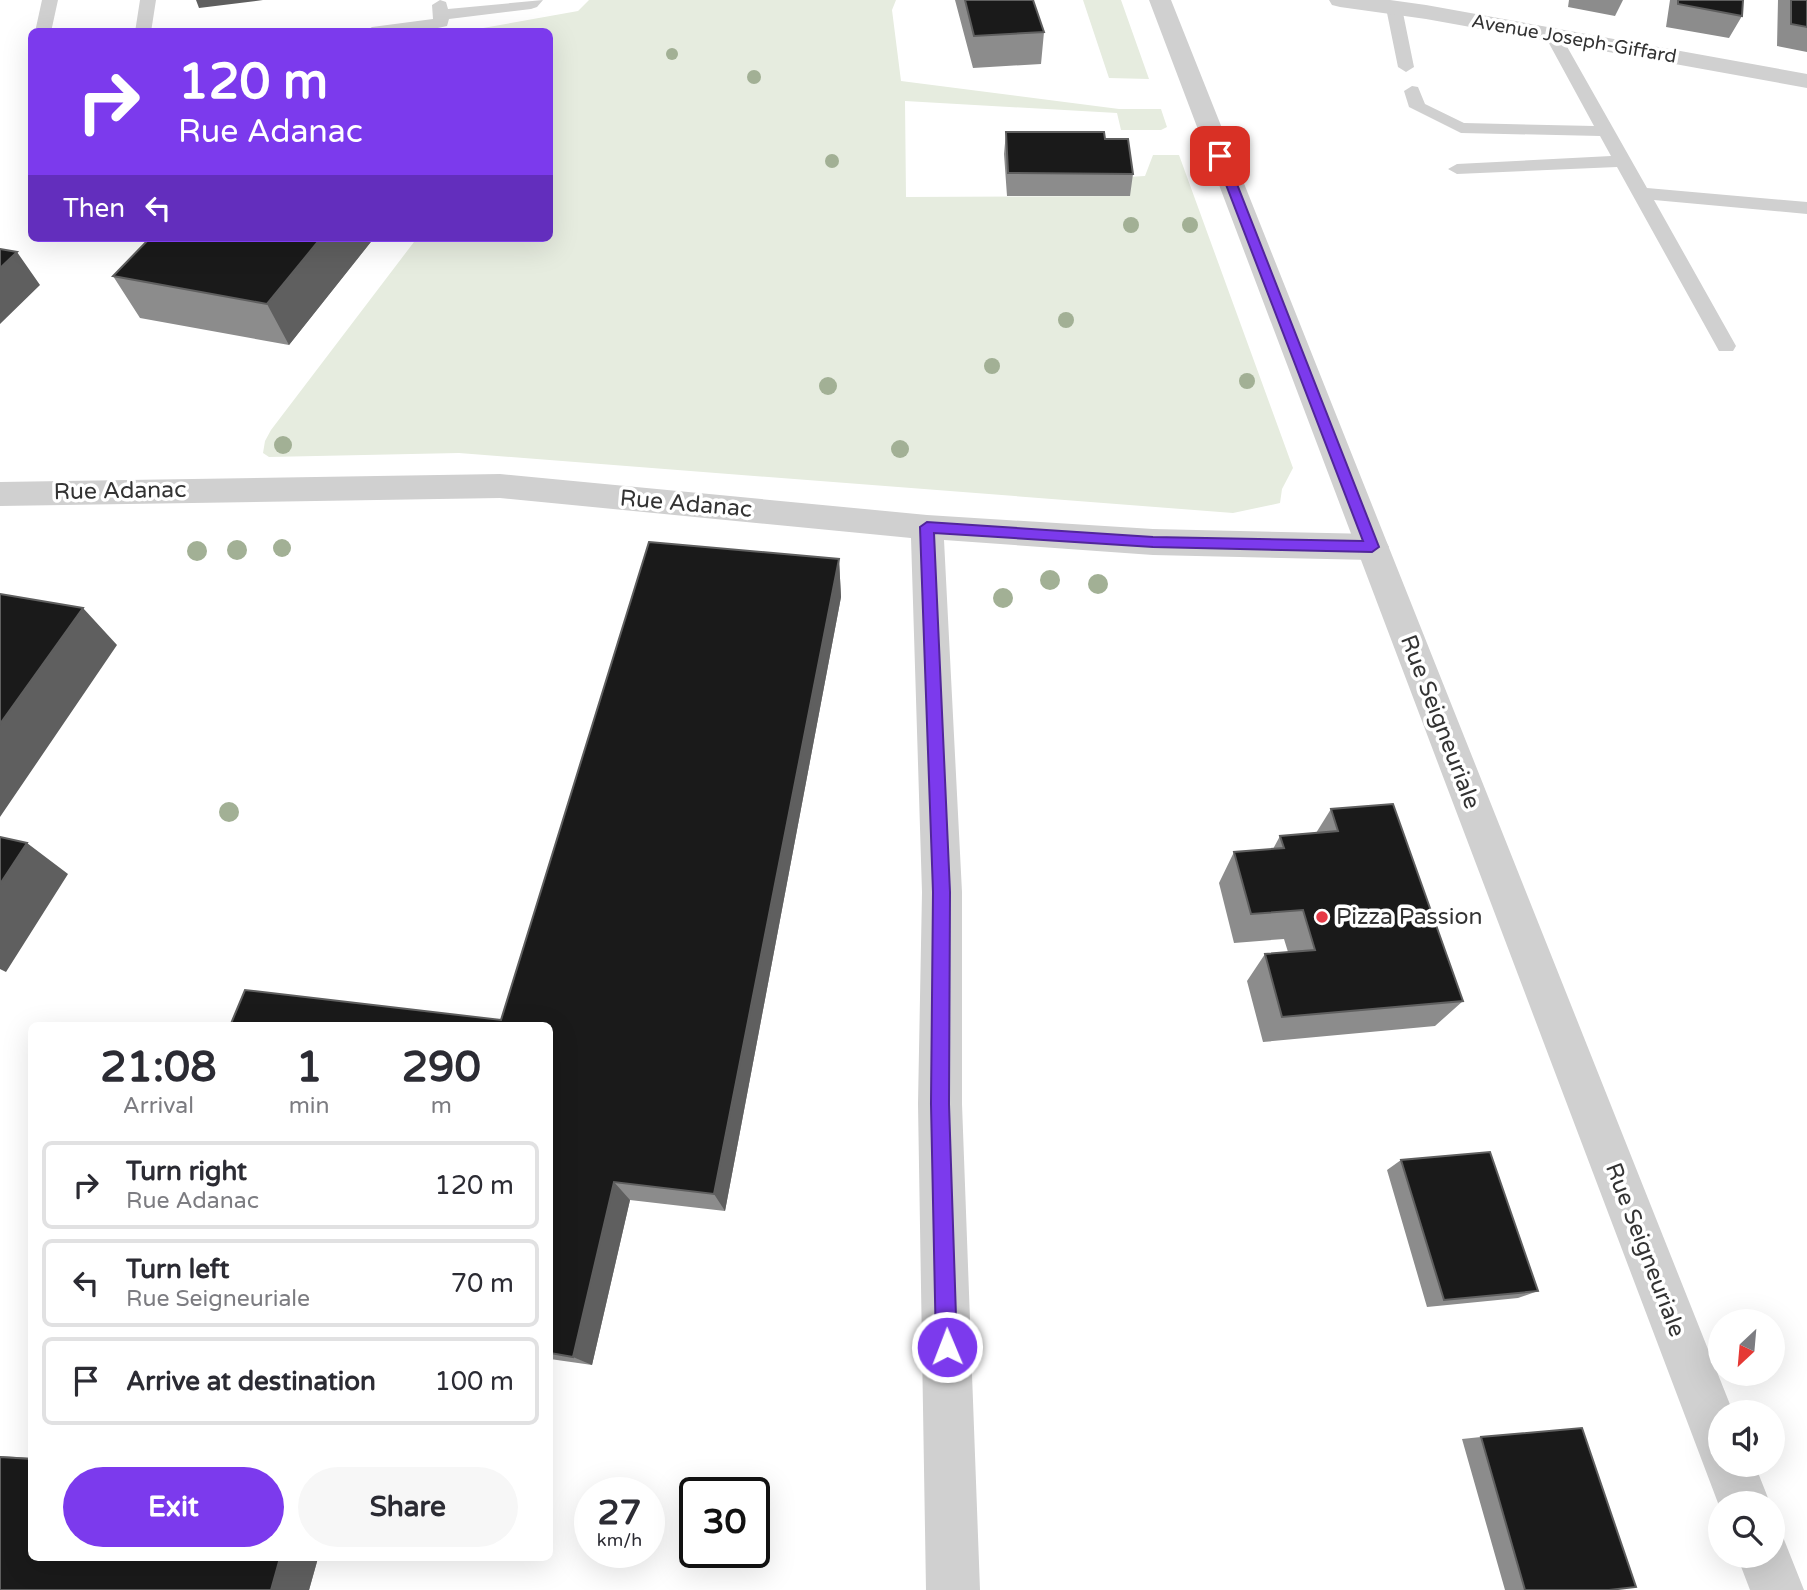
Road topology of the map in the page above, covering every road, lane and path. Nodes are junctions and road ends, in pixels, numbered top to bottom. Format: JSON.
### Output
{"nodes":[{"id":1,"x":50,"y":0,"type":"edge"},
{"id":2,"x":148,"y":0,"type":"edge"},
{"id":3,"x":535,"y":0,"type":"edge"},
{"id":4,"x":1160,"y":0,"type":"edge"},
{"id":5,"x":1340,"y":0,"type":"edge"},
{"id":6,"x":440,"y":8,"type":"edge"},
{"id":7,"x":1394,"y":8,"type":"junction"},
{"id":8,"x":44,"y":28,"type":"edge"},
{"id":9,"x":144,"y":28,"type":"edge"},
{"id":10,"x":403,"y":28,"type":"edge"},
{"id":11,"x":1553,"y":36,"type":"junction"},
{"id":12,"x":1406,"y":67,"type":"dead end"},
{"id":13,"x":1807,"y":81,"type":"edge"},
{"id":14,"x":1412,"y":91,"type":"dead end"},
{"id":15,"x":1607,"y":131,"type":"junction"},
{"id":16,"x":1622,"y":161,"type":"junction"},
{"id":17,"x":1457,"y":169,"type":"dead end"},
{"id":18,"x":1640,"y":192,"type":"junction"},
{"id":19,"x":1807,"y":208,"type":"edge"},
{"id":20,"x":1726,"y":346,"type":"dead end"},
{"id":21,"x":0,"y":494,"type":"edge"},
{"id":22,"x":927,"y":527,"type":"junction"},
{"id":23,"x":1372,"y":547,"type":"junction"},
{"id":24,"x":1708,"y":1412,"type":"edge"},
{"id":25,"x":1769,"y":1568,"type":"edge"},
{"id":26,"x":953,"y":1590,"type":"edge"},
{"id":27,"x":1777,"y":1590,"type":"edge"}],
"edges":[{"from":1,"to":8,"type":"lane"},
{"from":2,"to":9,"type":"lane"},
{"from":3,"to":6,"type":"lane"},
{"from":4,"to":23,"type":"street","name":"Rue Seigneuriale"},
{"from":5,"to":7,"type":"street","name":"Avenue Joseph-Giffard"},
{"from":6,"to":10,"type":"lane"},
{"from":7,"to":11,"type":"street","name":"Avenue Joseph-Giffard"},
{"from":7,"to":12,"type":"lane"},
{"from":11,"to":13,"type":"street","name":"Avenue Joseph-Giffard"},
{"from":11,"to":15,"type":"lane"},
{"from":14,"to":15,"type":"lane"},
{"from":15,"to":16,"type":"lane"},
{"from":16,"to":17,"type":"lane"},
{"from":16,"to":18,"type":"lane"},
{"from":18,"to":19,"type":"lane"},
{"from":18,"to":20,"type":"lane"},
{"from":21,"to":22,"type":"street","name":"Rue Adanac"},
{"from":22,"to":23,"type":"street","name":"Rue Adanac"},
{"from":22,"to":26,"type":"street"},
{"from":23,"to":24,"type":"street","name":"Rue Seigneuriale"},
{"from":25,"to":27,"type":"street"}]}
